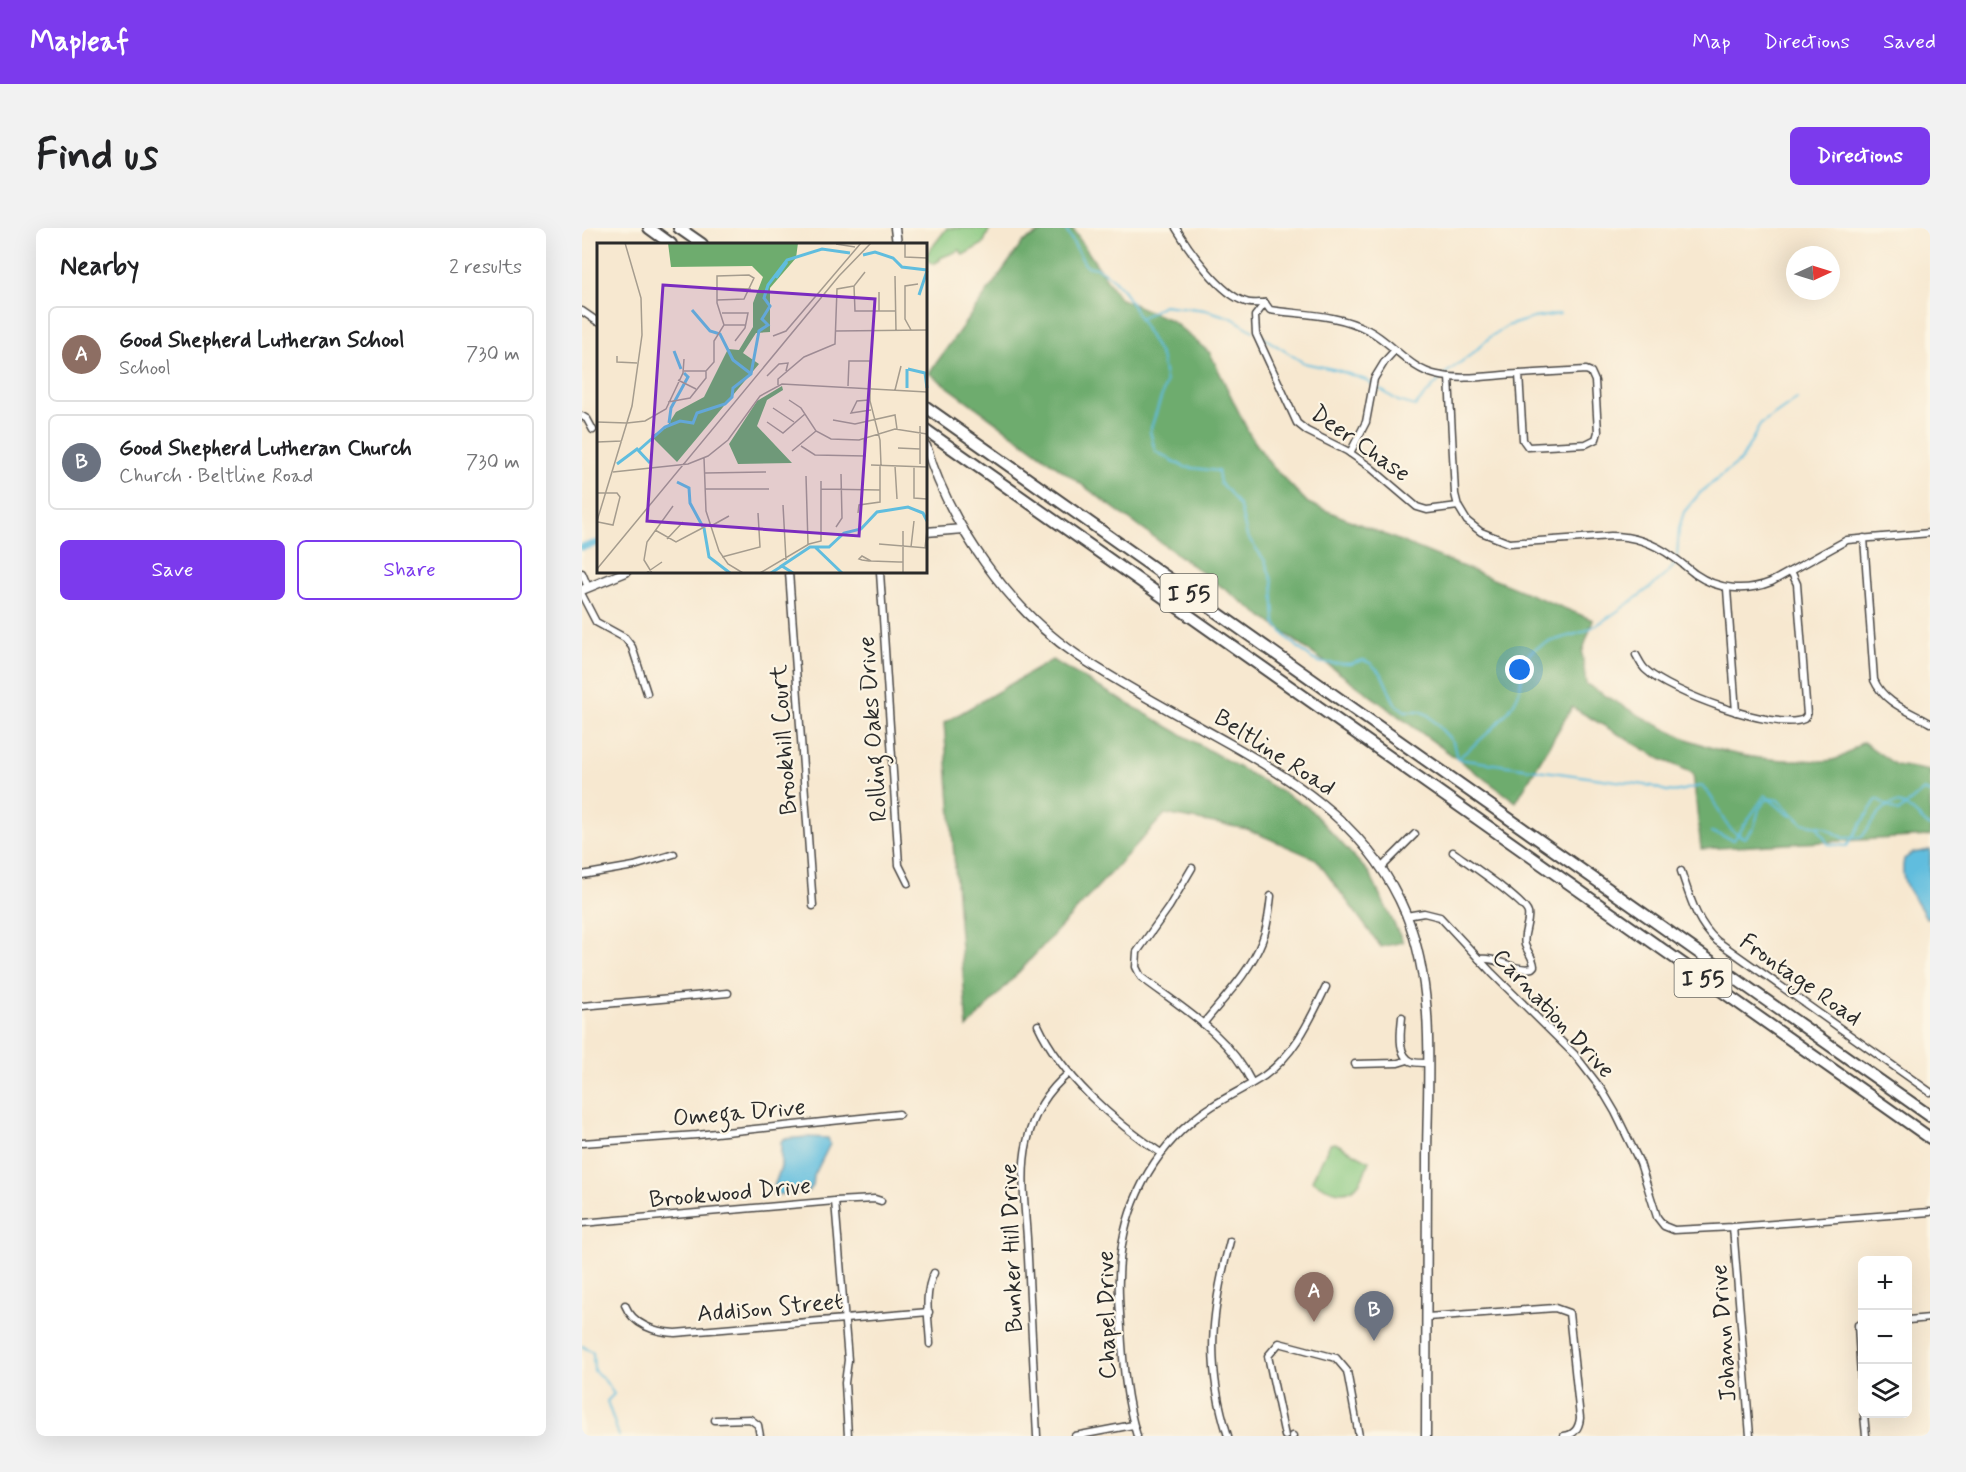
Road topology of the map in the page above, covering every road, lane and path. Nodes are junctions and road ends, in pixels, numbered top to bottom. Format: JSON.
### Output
{"nodes":[{"id":1,"x":649,"y":228,"type":"edge"},
{"id":2,"x":679,"y":228,"type":"edge"},
{"id":3,"x":895,"y":228,"type":"edge"},
{"id":4,"x":1176,"y":228,"type":"edge"},
{"id":5,"x":670,"y":243,"type":"edge"},
{"id":6,"x":701,"y":243,"type":"edge"},
{"id":7,"x":897,"y":243,"type":"edge"},
{"id":8,"x":1265,"y":303,"type":"junction"},
{"id":9,"x":582,"y":311,"type":"edge"},
{"id":10,"x":597,"y":320,"type":"edge"},
{"id":11,"x":1395,"y":350,"type":"junction"},
{"id":12,"x":1519,"y":374,"type":"junction"},
{"id":13,"x":1449,"y":377,"type":"junction"},
{"id":14,"x":927,"y":408,"type":"edge"},
{"id":15,"x":582,"y":416,"type":"edge"},
{"id":16,"x":593,"y":430,"type":"dead end"},
{"id":17,"x":927,"y":431,"type":"edge"},
{"id":18,"x":927,"y":449,"type":"edge"},
{"id":19,"x":1350,"y":453,"type":"junction"},
{"id":20,"x":1458,"y":506,"type":"junction"},
{"id":21,"x":963,"y":529,"type":"junction"},
{"id":22,"x":927,"y":532,"type":"edge"},
{"id":23,"x":1930,"y":533,"type":"edge"},
{"id":24,"x":1864,"y":538,"type":"junction"},
{"id":25,"x":1791,"y":571,"type":"junction"},
{"id":26,"x":582,"y":573,"type":"edge"},
{"id":27,"x":624,"y":573,"type":"edge"},
{"id":28,"x":789,"y":573,"type":"edge"},
{"id":29,"x":880,"y":573,"type":"edge"},
{"id":30,"x":585,"y":589,"type":"edge"},
{"id":31,"x":1727,"y":589,"type":"junction"},
{"id":32,"x":582,"y":595,"type":"edge"},
{"id":33,"x":1636,"y":655,"type":"dead end"},
{"id":34,"x":647,"y":693,"type":"dead end"},
{"id":35,"x":1736,"y":712,"type":"junction"},
{"id":36,"x":1930,"y":723,"type":"edge"},
{"id":37,"x":1415,"y":834,"type":"dead end"},
{"id":38,"x":1453,"y":852,"type":"dead end"},
{"id":39,"x":674,"y":854,"type":"dead end"},
{"id":40,"x":1192,"y":868,"type":"dead end"},
{"id":41,"x":1381,"y":868,"type":"junction"},
{"id":42,"x":1681,"y":871,"type":"dead end"},
{"id":43,"x":582,"y":875,"type":"edge"},
{"id":44,"x":908,"y":883,"type":"dead end"},
{"id":45,"x":1271,"y":896,"type":"dead end"},
{"id":46,"x":813,"y":906,"type":"dead end"},
{"id":47,"x":1406,"y":915,"type":"junction"},
{"id":48,"x":1479,"y":959,"type":"junction"},
{"id":49,"x":1326,"y":987,"type":"dead end"},
{"id":50,"x":728,"y":993,"type":"dead end"},
{"id":51,"x":582,"y":1006,"type":"edge"},
{"id":52,"x":1402,"y":1017,"type":"dead end"},
{"id":53,"x":1203,"y":1024,"type":"junction"},
{"id":54,"x":1038,"y":1026,"type":"dead end"},
{"id":55,"x":1408,"y":1060,"type":"junction"},
{"id":56,"x":1428,"y":1063,"type":"junction"},
{"id":57,"x":1355,"y":1064,"type":"dead end"},
{"id":58,"x":1069,"y":1073,"type":"junction"},
{"id":59,"x":1252,"y":1083,"type":"junction"},
{"id":60,"x":1930,"y":1092,"type":"edge"},
{"id":61,"x":899,"y":1114,"type":"dead end"},
{"id":62,"x":1930,"y":1116,"type":"edge"},
{"id":63,"x":1930,"y":1138,"type":"edge"},
{"id":64,"x":582,"y":1143,"type":"edge"},
{"id":65,"x":1161,"y":1153,"type":"junction"},
{"id":66,"x":835,"y":1201,"type":"junction"},
{"id":67,"x":881,"y":1201,"type":"dead end"},
{"id":68,"x":1930,"y":1212,"type":"edge"},
{"id":69,"x":582,"y":1223,"type":"edge"},
{"id":70,"x":1733,"y":1227,"type":"junction"},
{"id":71,"x":1230,"y":1241,"type":"dead end"},
{"id":72,"x":934,"y":1273,"type":"dead end"},
{"id":73,"x":625,"y":1305,"type":"dead end"},
{"id":74,"x":929,"y":1312,"type":"junction"},
{"id":75,"x":1427,"y":1317,"type":"junction"},
{"id":76,"x":845,"y":1318,"type":"junction"},
{"id":77,"x":1930,"y":1318,"type":"edge"},
{"id":78,"x":1912,"y":1320,"type":"edge"},
{"id":79,"x":930,"y":1344,"type":"dead end"},
{"id":80,"x":1864,"y":1418,"type":"edge"},
{"id":81,"x":715,"y":1420,"type":"dead end"},
{"id":82,"x":1133,"y":1425,"type":"junction"},
{"id":83,"x":760,"y":1436,"type":"edge"},
{"id":84,"x":848,"y":1436,"type":"edge"},
{"id":85,"x":1037,"y":1436,"type":"edge"},
{"id":86,"x":1075,"y":1436,"type":"edge"},
{"id":87,"x":1137,"y":1436,"type":"edge"},
{"id":88,"x":1228,"y":1436,"type":"edge"},
{"id":89,"x":1285,"y":1436,"type":"edge"},
{"id":90,"x":1359,"y":1436,"type":"edge"},
{"id":91,"x":1426,"y":1436,"type":"edge"},
{"id":92,"x":1564,"y":1436,"type":"edge"},
{"id":93,"x":1750,"y":1436,"type":"edge"},
{"id":94,"x":1866,"y":1436,"type":"edge"}],
"edges":[{"from":1,"to":5,"type":"highway"},
{"from":2,"to":6,"type":"highway"},
{"from":3,"to":7,"type":"main road"},
{"from":4,"to":8,"type":"street"},
{"from":8,"to":11,"type":"street"},
{"from":8,"to":19,"type":"street","name":"Deer Chase"},
{"from":9,"to":10,"type":"street"},
{"from":11,"to":13,"type":"street"},
{"from":11,"to":19,"type":"street"},
{"from":12,"to":12,"type":"street"},
{"from":12,"to":13,"type":"street"},
{"from":13,"to":20,"type":"street"},
{"from":14,"to":62,"type":"highway","number":"I 55"},
{"from":15,"to":16,"type":"street"},
{"from":17,"to":63,"type":"highway","number":"I 55"},
{"from":18,"to":21,"type":"main road","name":"Beltline Road"},
{"from":19,"to":20,"type":"street","name":"Deer Chase"},
{"from":20,"to":31,"type":"street"},
{"from":21,"to":22,"type":"main road"},
{"from":21,"to":41,"type":"main road","name":"Beltline Road"},
{"from":23,"to":24,"type":"street"},
{"from":24,"to":25,"type":"street"},
{"from":24,"to":36,"type":"street"},
{"from":25,"to":31,"type":"street"},
{"from":25,"to":35,"type":"street"},
{"from":26,"to":30,"type":"street"},
{"from":27,"to":30,"type":"main road"},
{"from":28,"to":46,"type":"street","name":"Brookhill Court"},
{"from":29,"to":44,"type":"street","name":"Rolling Oaks Drive"},
{"from":31,"to":35,"type":"street"},
{"from":32,"to":34,"type":"street"},
{"from":33,"to":35,"type":"street"},
{"from":37,"to":41,"type":"street"},
{"from":38,"to":48,"type":"street"},
{"from":39,"to":43,"type":"street"},
{"from":40,"to":53,"type":"street"},
{"from":41,"to":47,"type":"main road","name":"Beltline Road"},
{"from":42,"to":60,"type":"street","name":"Frontage Road"},
{"from":45,"to":53,"type":"street"},
{"from":47,"to":48,"type":"street","name":"Carnation Drive"},
{"from":47,"to":56,"type":"main road","name":"Beltline Road"},
{"from":48,"to":70,"type":"street","name":"Carnation Drive"},
{"from":49,"to":59,"type":"street","name":"Chapel Drive"},
{"from":50,"to":51,"type":"street"},
{"from":52,"to":55,"type":"street"},
{"from":53,"to":59,"type":"street"},
{"from":54,"to":58,"type":"street"},
{"from":55,"to":56,"type":"street"},
{"from":55,"to":57,"type":"street"},
{"from":56,"to":75,"type":"main road","name":"Beltline Road"},
{"from":58,"to":65,"type":"street"},
{"from":58,"to":85,"type":"street","name":"Bunker Hill Drive"},
{"from":59,"to":65,"type":"street","name":"Chapel Drive"},
{"from":61,"to":64,"type":"street","name":"Omega Drive"},
{"from":65,"to":82,"type":"street","name":"Chapel Drive"},
{"from":66,"to":67,"type":"street","name":"Brookwood Drive"},
{"from":66,"to":69,"type":"street","name":"Brookwood Drive"},
{"from":66,"to":76,"type":"street"},
{"from":68,"to":70,"type":"street","name":"Carnation Drive"},
{"from":70,"to":93,"type":"street","name":"Johann Drive"},
{"from":71,"to":88,"type":"street"},
{"from":72,"to":74,"type":"street"},
{"from":73,"to":76,"type":"street","name":"Addison Street"},
{"from":74,"to":76,"type":"street","name":"Addison Street"},
{"from":74,"to":79,"type":"street"},
{"from":75,"to":91,"type":"main road","name":"Beltline Road"},
{"from":75,"to":92,"type":"street"},
{"from":76,"to":84,"type":"street"},
{"from":77,"to":78,"type":"street"},
{"from":80,"to":94,"type":"street"},
{"from":81,"to":83,"type":"street"},
{"from":82,"to":86,"type":"street"},
{"from":82,"to":87,"type":"street","name":"Chapel Drive"},
{"from":89,"to":90,"type":"street"}]}
